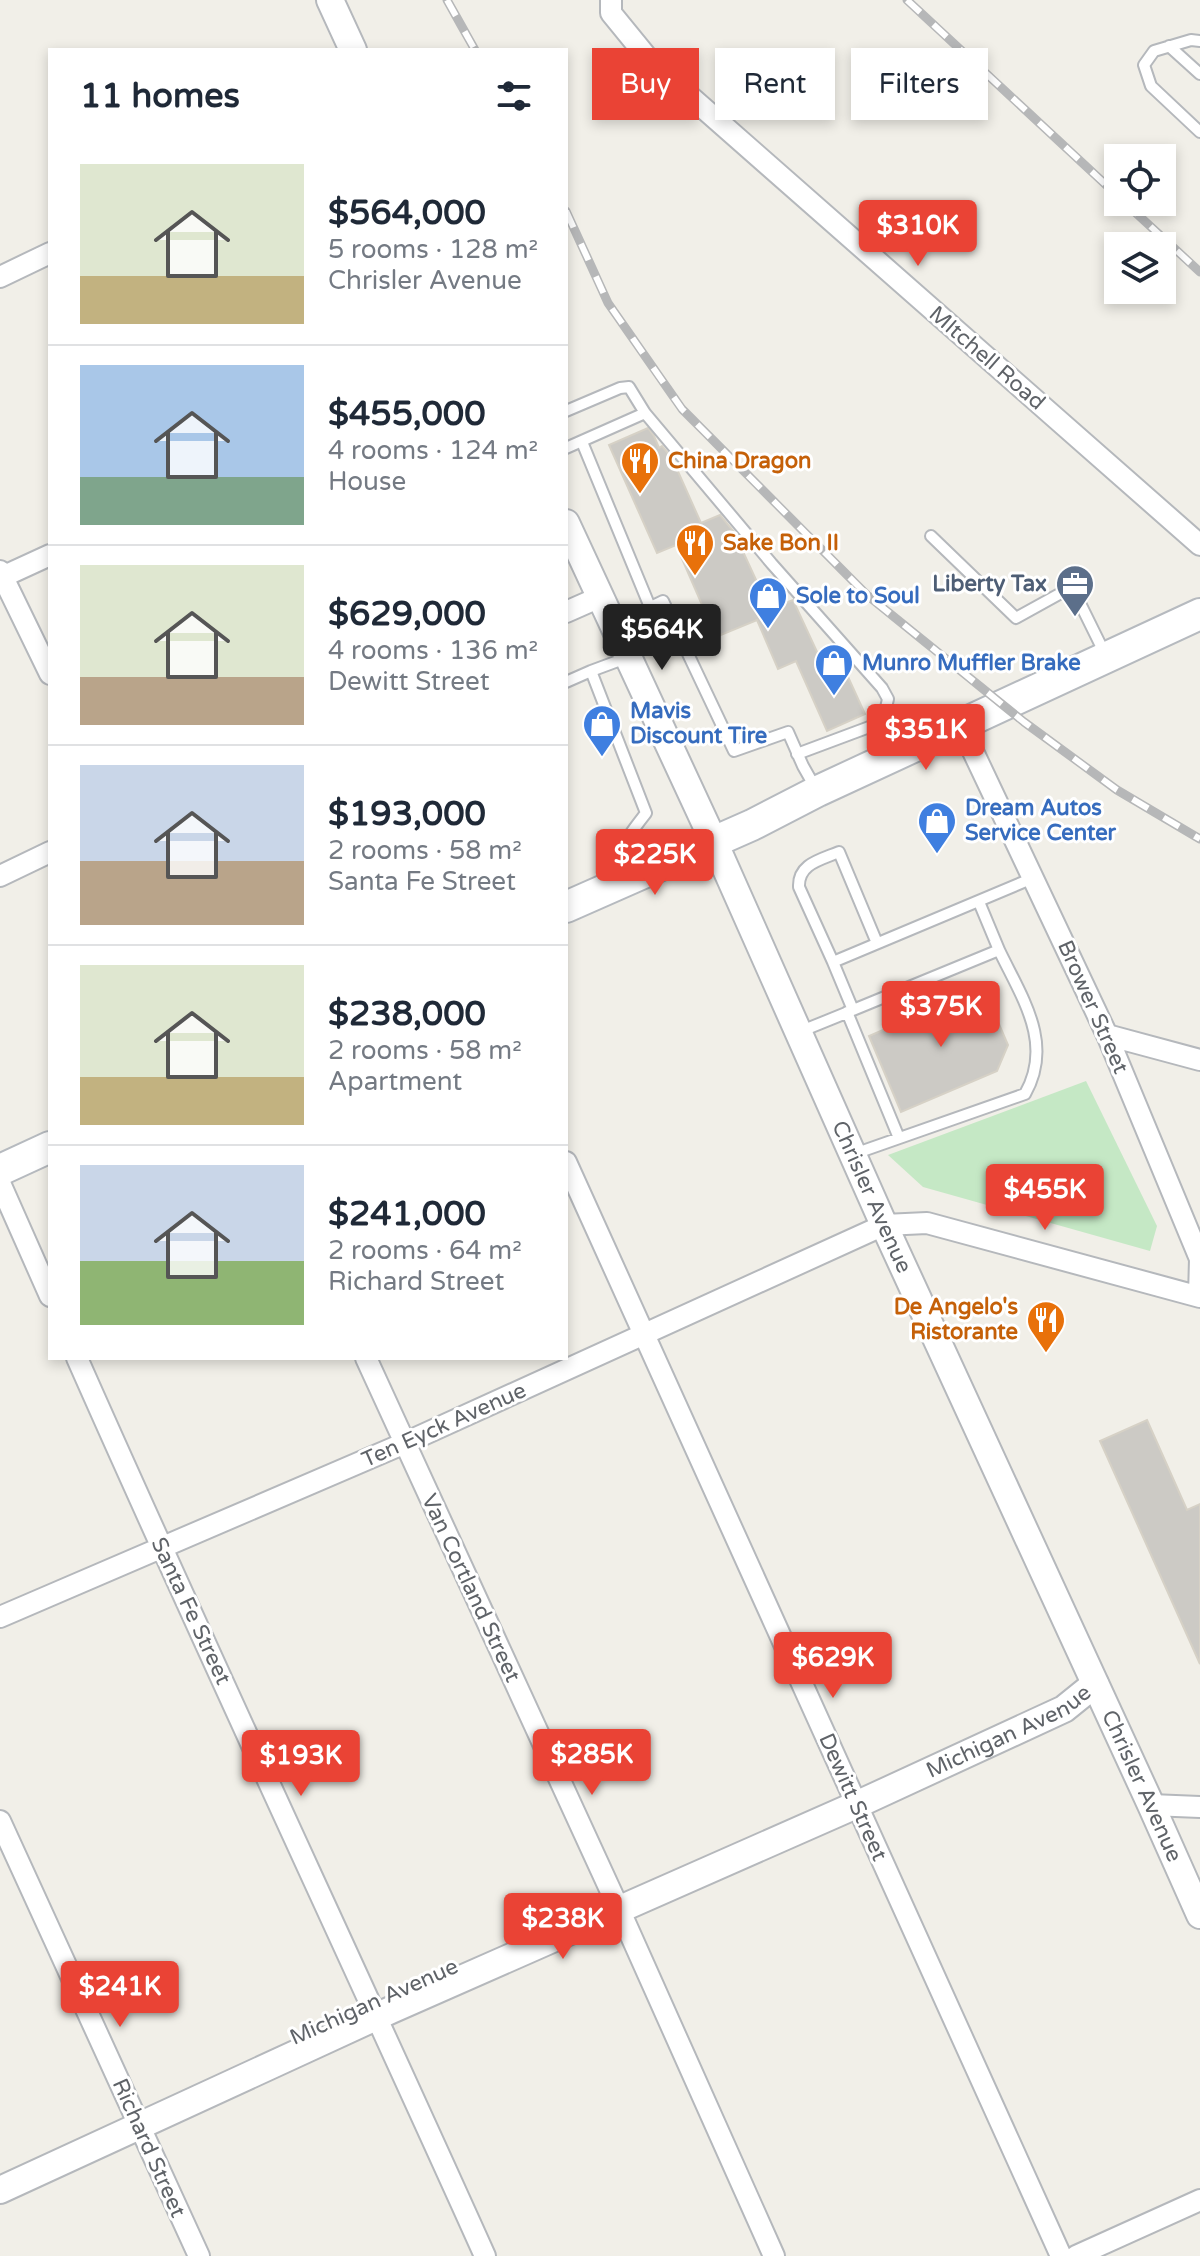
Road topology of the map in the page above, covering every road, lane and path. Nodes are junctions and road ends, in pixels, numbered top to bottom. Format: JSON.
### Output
{"nodes":[{"id":1,"x":330,"y":0,"type":"edge"},
{"id":2,"x":611,"y":0,"type":"edge"},
{"id":3,"x":1200,"y":41,"type":"edge"},
{"id":4,"x":1169,"y":46,"type":"junction"},
{"id":5,"x":352,"y":48,"type":"edge"},
{"id":6,"x":1200,"y":74,"type":"edge"},
{"id":7,"x":1200,"y":132,"type":"edge"},
{"id":8,"x":48,"y":254,"type":"edge"},
{"id":9,"x":0,"y":277,"type":"edge"},
{"id":10,"x":568,"y":410,"type":"edge"},
{"id":11,"x":645,"y":413,"type":"junction"},
{"id":12,"x":582,"y":442,"type":"junction"},
{"id":13,"x":568,"y":447,"type":"edge"},
{"id":14,"x":568,"y":527,"type":"edge"},
{"id":15,"x":931,"y":536,"type":"dead end"},
{"id":16,"x":1200,"y":545,"type":"edge"},
{"id":17,"x":48,"y":556,"type":"edge"},
{"id":18,"x":1,"y":576,"type":"edge"},
{"id":19,"x":600,"y":597,"type":"junction"},
{"id":20,"x":650,"y":607,"type":"junction"},
{"id":21,"x":568,"y":611,"type":"edge"},
{"id":22,"x":1200,"y":614,"type":"edge"},
{"id":23,"x":612,"y":622,"type":"junction"},
{"id":24,"x":628,"y":657,"type":"junction"},
{"id":25,"x":1107,"y":658,"type":"junction"},
{"id":26,"x":48,"y":670,"type":"edge"},
{"id":27,"x":591,"y":671,"type":"junction"},
{"id":28,"x":568,"y":681,"type":"edge"},
{"id":29,"x":961,"y":726,"type":"junction"},
{"id":30,"x":797,"y":754,"type":"junction"},
{"id":31,"x":818,"y":791,"type":"junction"},
{"id":32,"x":714,"y":842,"type":"junction"},
{"id":33,"x":48,"y":853,"type":"edge"},
{"id":34,"x":0,"y":876,"type":"edge"},
{"id":35,"x":1033,"y":878,"type":"junction"},
{"id":36,"x":631,"y":879,"type":"junction"},
{"id":37,"x":979,"y":902,"type":"junction"},
{"id":38,"x":568,"y":906,"type":"edge"},
{"id":39,"x":877,"y":943,"type":"junction"},
{"id":40,"x":999,"y":950,"type":"junction"},
{"id":41,"x":833,"y":962,"type":"junction"},
{"id":42,"x":850,"y":1011,"type":"junction"},
{"id":43,"x":798,"y":1032,"type":"junction"},
{"id":44,"x":1107,"y":1035,"type":"junction"},
{"id":45,"x":1200,"y":1060,"type":"edge"},
{"id":46,"x":899,"y":1138,"type":"junction"},
{"id":47,"x":48,"y":1148,"type":"edge"},
{"id":48,"x":852,"y":1154,"type":"junction"},
{"id":49,"x":568,"y":1166,"type":"edge"},
{"id":50,"x":0,"y":1170,"type":"edge"},
{"id":51,"x":0,"y":1183,"type":"edge"},
{"id":52,"x":884,"y":1225,"type":"junction"},
{"id":53,"x":48,"y":1291,"type":"edge"},
{"id":54,"x":1200,"y":1296,"type":"edge"},
{"id":55,"x":643,"y":1335,"type":"junction"},
{"id":56,"x":78,"y":1360,"type":"edge"},
{"id":57,"x":367,"y":1360,"type":"edge"},
{"id":58,"x":405,"y":1443,"type":"junction"},
{"id":59,"x":162,"y":1549,"type":"junction"},
{"id":60,"x":0,"y":1617,"type":"edge"},
{"id":61,"x":1095,"y":1684,"type":"junction"},
{"id":62,"x":853,"y":1796,"type":"junction"},
{"id":63,"x":1151,"y":1805,"type":"junction"},
{"id":64,"x":1200,"y":1807,"type":"edge"},
{"id":65,"x":0,"y":1821,"type":"edge"},
{"id":66,"x":616,"y":1902,"type":"junction"},
{"id":67,"x":1200,"y":1915,"type":"edge"},
{"id":68,"x":374,"y":2010,"type":"junction"},
{"id":69,"x":137,"y":2118,"type":"junction"},
{"id":70,"x":0,"y":2172,"type":"edge"},
{"id":71,"x":0,"y":2190,"type":"edge"},
{"id":72,"x":1200,"y":2200,"type":"edge"},
{"id":73,"x":199,"y":2256,"type":"edge"},
{"id":74,"x":485,"y":2256,"type":"edge"},
{"id":75,"x":774,"y":2256,"type":"edge"},
{"id":76,"x":1061,"y":2256,"type":"edge"},
{"id":77,"x":1076,"y":2256,"type":"edge"}],
"edges":[{"from":1,"to":5,"type":"street"},
{"from":2,"to":16,"type":"street","name":"MItchell Road"},
{"from":3,"to":4,"type":"lane"},
{"from":4,"to":6,"type":"lane"},
{"from":4,"to":7,"type":"lane"},
{"from":8,"to":9,"type":"street"},
{"from":10,"to":11,"type":"lane"},
{"from":11,"to":12,"type":"lane"},
{"from":11,"to":30,"type":"lane"},
{"from":12,"to":13,"type":"lane"},
{"from":12,"to":20,"type":"lane"},
{"from":14,"to":19,"type":"street","name":"Chrisler Avenue"},
{"from":15,"to":25,"type":"lane"},
{"from":17,"to":18,"type":"street"},
{"from":18,"to":26,"type":"street"},
{"from":19,"to":21,"type":"street"},
{"from":19,"to":23,"type":"street","name":"Chrisler Avenue"},
{"from":20,"to":23,"type":"lane"},
{"from":20,"to":30,"type":"lane"},
{"from":22,"to":25,"type":"main road"},
{"from":23,"to":24,"type":"street","name":"Chrisler Avenue"},
{"from":24,"to":27,"type":"lane"},
{"from":24,"to":32,"type":"street","name":"Chrisler Avenue"},
{"from":25,"to":29,"type":"main road"},
{"from":27,"to":28,"type":"lane"},
{"from":27,"to":36,"type":"lane"},
{"from":29,"to":31,"type":"main road"},
{"from":29,"to":35,"type":"street","name":"Brower Street"},
{"from":30,"to":31,"type":"lane"},
{"from":31,"to":32,"type":"main road"},
{"from":32,"to":36,"type":"main road"},
{"from":32,"to":43,"type":"street","name":"Chrisler Avenue"},
{"from":33,"to":34,"type":"street"},
{"from":35,"to":37,"type":"lane"},
{"from":35,"to":44,"type":"street","name":"Brower Street"},
{"from":36,"to":38,"type":"main road"},
{"from":37,"to":39,"type":"lane"},
{"from":37,"to":40,"type":"lane"},
{"from":39,"to":41,"type":"lane"},
{"from":39,"to":41,"type":"lane"},
{"from":40,"to":42,"type":"lane"},
{"from":40,"to":46,"type":"lane"},
{"from":41,"to":42,"type":"lane"},
{"from":42,"to":43,"type":"lane"},
{"from":42,"to":46,"type":"lane"},
{"from":43,"to":48,"type":"street","name":"Chrisler Avenue"},
{"from":44,"to":45,"type":"street"},
{"from":44,"to":54,"type":"street","name":"Brower Street"},
{"from":46,"to":48,"type":"lane"},
{"from":47,"to":50,"type":"main road"},
{"from":48,"to":52,"type":"street","name":"Chrisler Avenue"},
{"from":49,"to":55,"type":"street","name":"Dewitt Street"},
{"from":51,"to":53,"type":"street"},
{"from":52,"to":54,"type":"street"},
{"from":52,"to":55,"type":"street","name":"Ten Eyck Avenue"},
{"from":52,"to":61,"type":"street","name":"Chrisler Avenue"},
{"from":55,"to":58,"type":"street","name":"Ten Eyck Avenue"},
{"from":55,"to":62,"type":"street","name":"Dewitt Street"},
{"from":56,"to":59,"type":"street","name":"Santa Fe Street"},
{"from":57,"to":58,"type":"street","name":"Van Cortland Street"},
{"from":58,"to":59,"type":"street","name":"Ten Eyck Avenue"},
{"from":58,"to":66,"type":"street","name":"Van Cortland Street"},
{"from":59,"to":60,"type":"street","name":"Ten Eyck Avenue"},
{"from":59,"to":68,"type":"street","name":"Santa Fe Street"},
{"from":61,"to":62,"type":"street","name":"Michigan Avenue"},
{"from":61,"to":63,"type":"street","name":"Chrisler Avenue"},
{"from":62,"to":66,"type":"street","name":"Michigan Avenue"},
{"from":62,"to":76,"type":"street","name":"Dewitt Street"},
{"from":63,"to":64,"type":"street"},
{"from":63,"to":67,"type":"street","name":"Chrisler Avenue"},
{"from":65,"to":69,"type":"street","name":"Richard Street"},
{"from":66,"to":68,"type":"street","name":"Michigan Avenue"},
{"from":66,"to":75,"type":"street","name":"Van Cortland Street"},
{"from":68,"to":69,"type":"street","name":"Michigan Avenue"},
{"from":68,"to":74,"type":"street","name":"Santa Fe Street"},
{"from":69,"to":70,"type":"street","name":"Michigan Avenue"},
{"from":69,"to":71,"type":"street","name":"Michigan Avenue"},
{"from":69,"to":73,"type":"street","name":"Richard Street"},
{"from":72,"to":77,"type":"street"}]}
